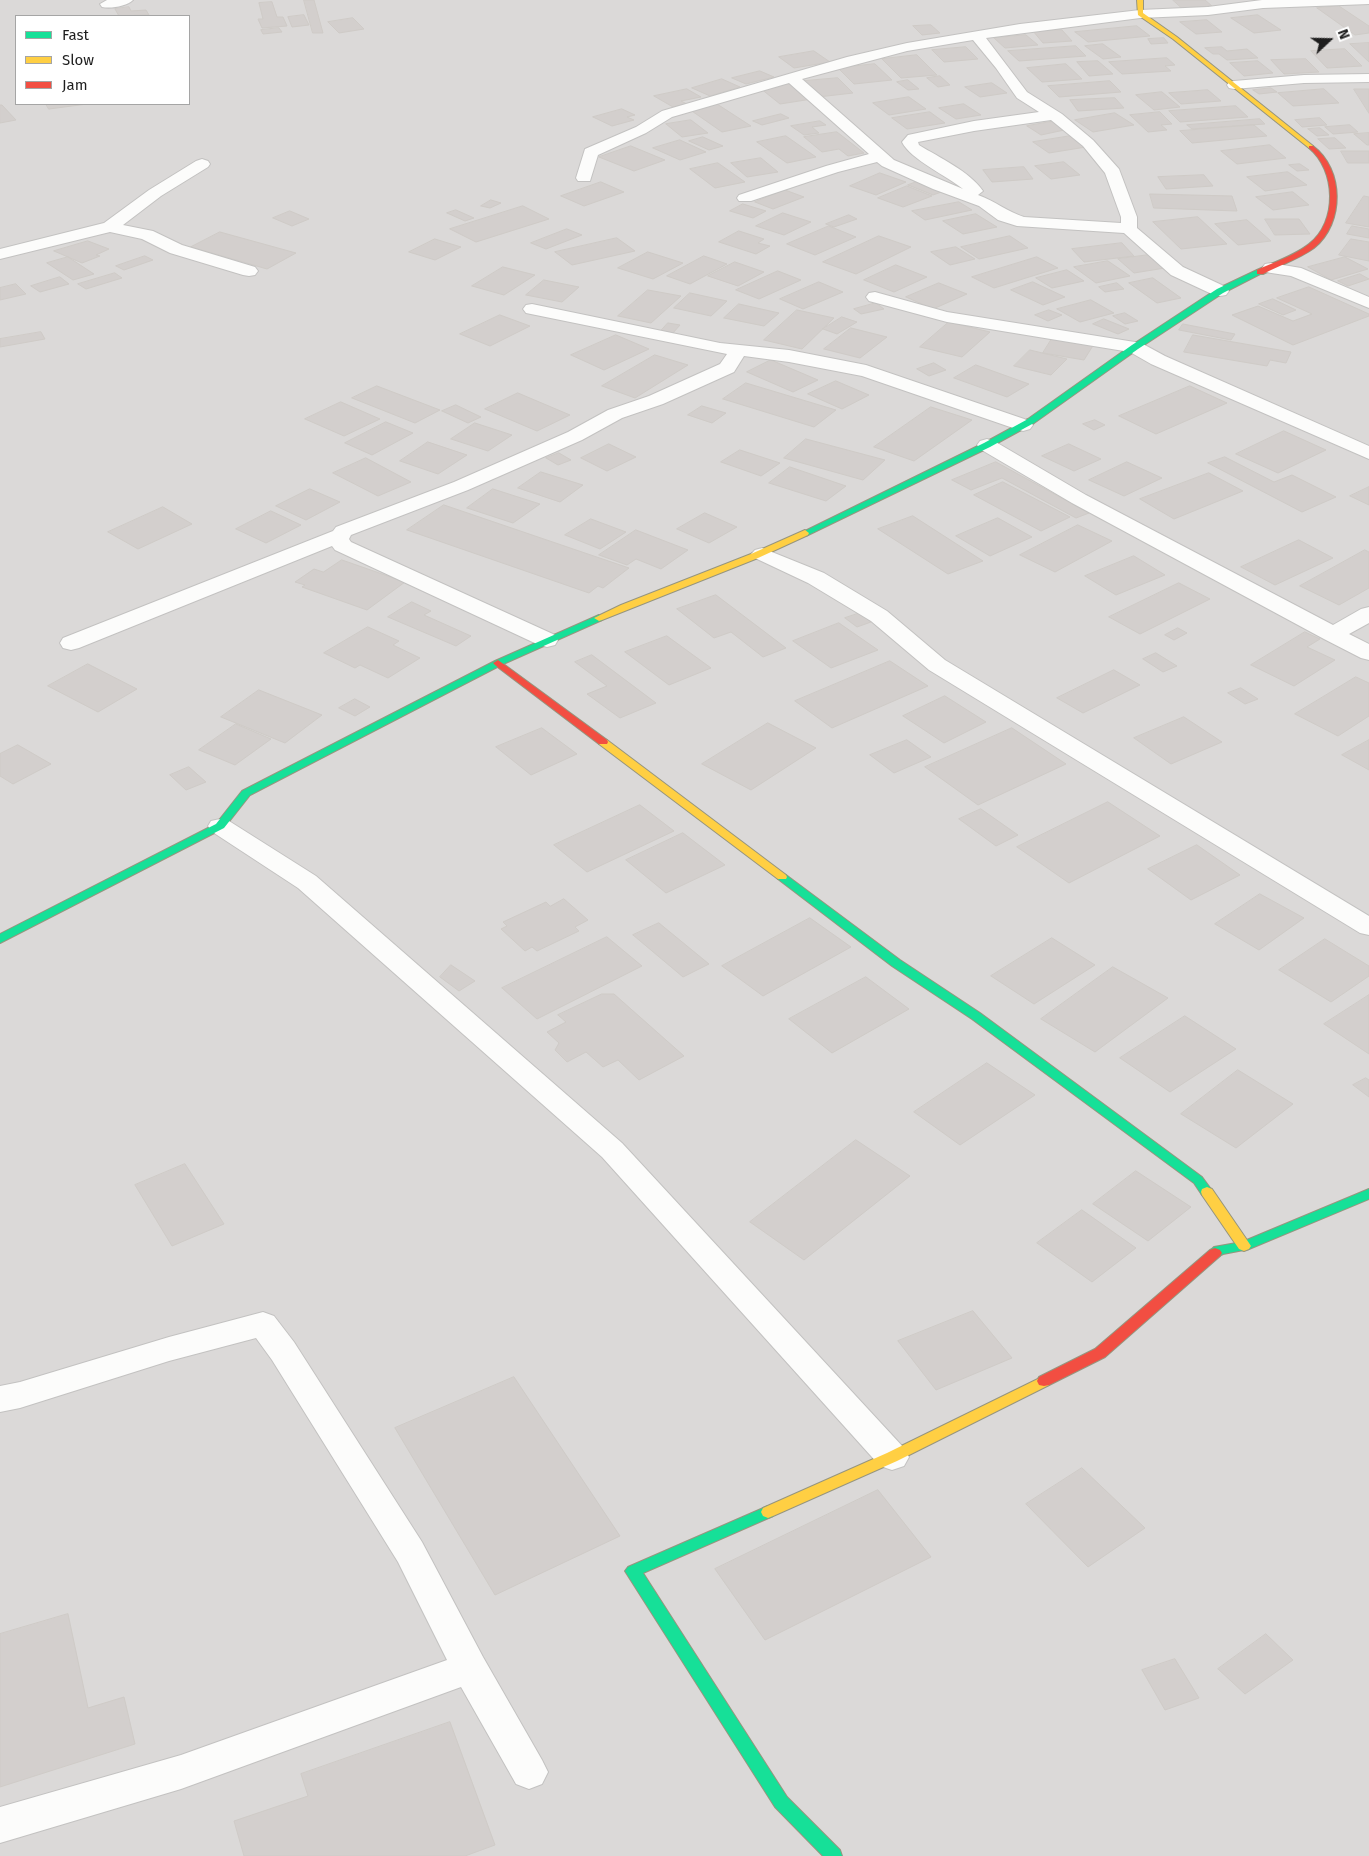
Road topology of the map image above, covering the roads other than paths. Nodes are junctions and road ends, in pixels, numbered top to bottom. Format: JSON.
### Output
{"nodes":[{"id":1,"x":126,"y":0,"type":"edge"},
{"id":2,"x":1369,"y":0,"type":"edge"},
{"id":3,"x":107,"y":4,"type":"dead end"},
{"id":4,"x":1140,"y":7,"type":"edge"},
{"id":5,"x":976,"y":35,"type":"junction"},
{"id":6,"x":792,"y":78,"type":"junction"},
{"id":7,"x":1369,"y":78,"type":"edge"},
{"id":8,"x":1234,"y":85,"type":"junction"},
{"id":9,"x":1052,"y":114,"type":"junction"},
{"id":10,"x":881,"y":156,"type":"junction"},
{"id":11,"x":202,"y":164,"type":"dead end"},
{"id":12,"x":584,"y":178,"type":"dead end"},
{"id":13,"x":745,"y":198,"type":"dead end"},
{"id":14,"x":984,"y":203,"type":"junction"},
{"id":15,"x":110,"y":227,"type":"junction"},
{"id":16,"x":1129,"y":229,"type":"junction"},
{"id":17,"x":0,"y":254,"type":"edge"},
{"id":18,"x":1271,"y":268,"type":"junction"},
{"id":19,"x":248,"y":271,"type":"dead end"},
{"id":20,"x":1220,"y":292,"type":"junction"},
{"id":21,"x":875,"y":297,"type":"dead end"},
{"id":22,"x":1369,"y":303,"type":"edge"},
{"id":23,"x":532,"y":310,"type":"dead end"},
{"id":24,"x":1135,"y":347,"type":"junction"},
{"id":25,"x":739,"y":350,"type":"junction"},
{"id":26,"x":1023,"y":425,"type":"junction"},
{"id":27,"x":987,"y":445,"type":"junction"},
{"id":28,"x":1369,"y":453,"type":"edge"},
{"id":29,"x":341,"y":535,"type":"junction"},
{"id":30,"x":762,"y":554,"type":"junction"},
{"id":31,"x":1369,"y":614,"type":"edge"},
{"id":32,"x":1332,"y":634,"type":"junction"},
{"id":33,"x":547,"y":640,"type":"junction"},
{"id":34,"x":71,"y":643,"type":"dead end"},
{"id":35,"x":1369,"y":653,"type":"edge"},
{"id":36,"x":498,"y":663,"type":"junction"},
{"id":37,"x":220,"y":826,"type":"junction"},
{"id":38,"x":1369,"y":928,"type":"edge"},
{"id":39,"x":0,"y":939,"type":"edge"},
{"id":40,"x":1366,"y":1200,"type":"edge"},
{"id":41,"x":1244,"y":1246,"type":"junction"},
{"id":42,"x":0,"y":1399,"type":"edge"},
{"id":43,"x":892,"y":1456,"type":"junction"},
{"id":44,"x":470,"y":1668,"type":"junction"},
{"id":45,"x":529,"y":1772,"type":"dead end"},
{"id":46,"x":0,"y":1825,"type":"edge"},
{"id":47,"x":834,"y":1856,"type":"edge"}],
"edges":[{"from":1,"to":3,"type":"street"},
{"from":2,"to":4,"type":"street"},
{"from":4,"to":5,"type":"street"},
{"from":4,"to":8,"type":"street"},
{"from":5,"to":6,"type":"street"},
{"from":5,"to":9,"type":"street"},
{"from":6,"to":10,"type":"street"},
{"from":6,"to":12,"type":"street"},
{"from":7,"to":8,"type":"street"},
{"from":8,"to":18,"type":"street"},
{"from":9,"to":14,"type":"street"},
{"from":9,"to":16,"type":"street"},
{"from":10,"to":13,"type":"street"},
{"from":10,"to":14,"type":"street"},
{"from":11,"to":15,"type":"street"},
{"from":14,"to":16,"type":"street"},
{"from":15,"to":17,"type":"street"},
{"from":15,"to":19,"type":"street"},
{"from":16,"to":20,"type":"street"},
{"from":18,"to":20,"type":"street"},
{"from":18,"to":22,"type":"street"},
{"from":20,"to":24,"type":"street"},
{"from":21,"to":24,"type":"street"},
{"from":23,"to":25,"type":"street"},
{"from":24,"to":26,"type":"street"},
{"from":24,"to":28,"type":"street"},
{"from":25,"to":26,"type":"street"},
{"from":25,"to":29,"type":"street"},
{"from":26,"to":27,"type":"street"},
{"from":27,"to":30,"type":"street"},
{"from":27,"to":32,"type":"street"},
{"from":29,"to":33,"type":"street"},
{"from":29,"to":34,"type":"street"},
{"from":30,"to":33,"type":"street"},
{"from":30,"to":38,"type":"street"},
{"from":31,"to":32,"type":"street"},
{"from":32,"to":35,"type":"street"},
{"from":33,"to":36,"type":"street"},
{"from":36,"to":37,"type":"street"},
{"from":36,"to":41,"type":"street"},
{"from":37,"to":39,"type":"street"},
{"from":37,"to":43,"type":"street"},
{"from":40,"to":41,"type":"street"},
{"from":41,"to":43,"type":"street"},
{"from":42,"to":44,"type":"street"},
{"from":43,"to":47,"type":"street"},
{"from":44,"to":45,"type":"street"},
{"from":44,"to":46,"type":"street"}]}
